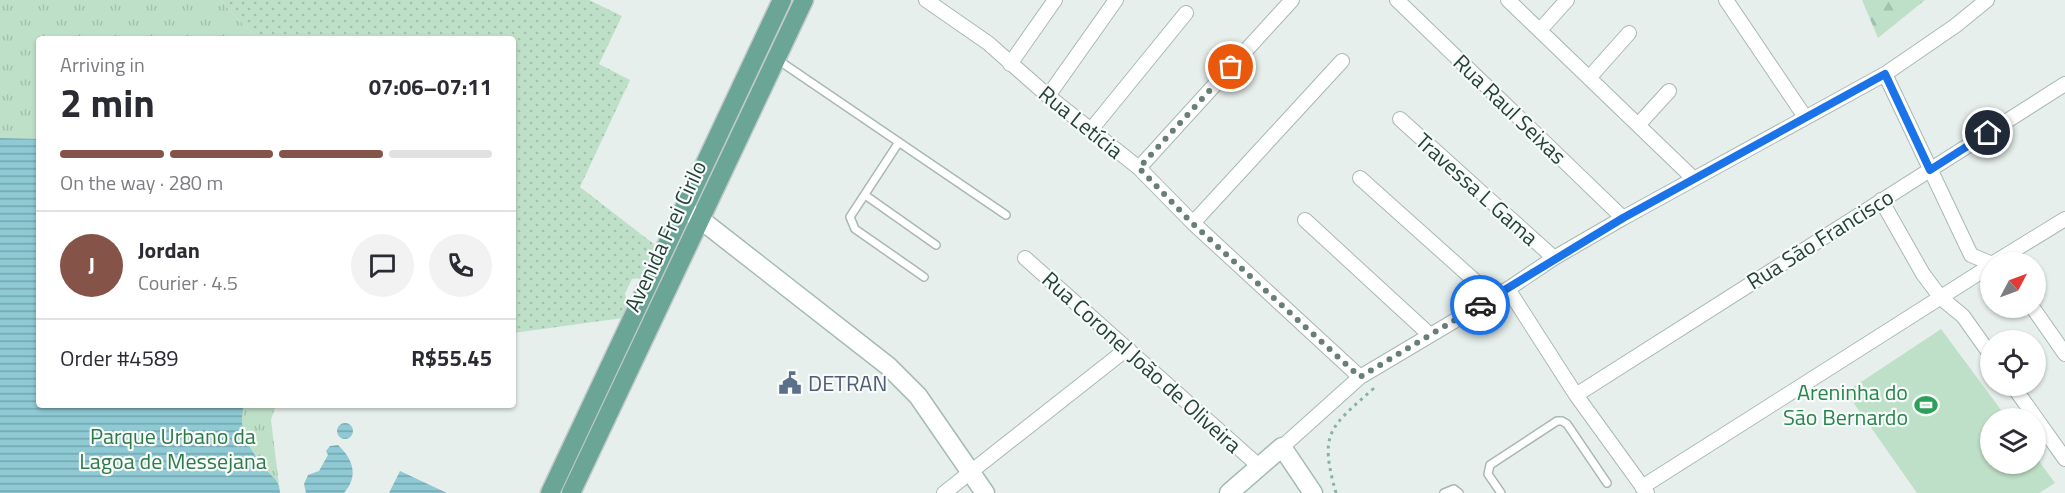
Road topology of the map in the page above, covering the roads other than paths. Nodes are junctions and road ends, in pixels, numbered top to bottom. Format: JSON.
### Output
{"nodes":[{"id":1,"x":782,"y":0,"type":"edge"},
{"id":2,"x":804,"y":0,"type":"edge"},
{"id":3,"x":926,"y":0,"type":"edge"},
{"id":4,"x":1054,"y":0,"type":"edge"},
{"id":5,"x":1116,"y":0,"type":"edge"},
{"id":6,"x":1292,"y":0,"type":"edge"},
{"id":7,"x":1397,"y":0,"type":"edge"},
{"id":8,"x":1508,"y":0,"type":"edge"},
{"id":9,"x":1567,"y":0,"type":"edge"},
{"id":10,"x":1726,"y":0,"type":"edge"},
{"id":11,"x":1987,"y":0,"type":"edge"},
{"id":12,"x":1186,"y":13,"type":"dead end"},
{"id":13,"x":1540,"y":30,"type":"junction"},
{"id":14,"x":1629,"y":33,"type":"dead end"},
{"id":15,"x":776,"y":58,"type":"junction"},
{"id":16,"x":1342,"y":61,"type":"dead end"},
{"id":17,"x":1010,"y":64,"type":"junction"},
{"id":18,"x":1885,"y":74,"type":"junction"},
{"id":19,"x":1589,"y":78,"type":"junction"},
{"id":20,"x":2065,"y":84,"type":"edge"},
{"id":21,"x":1669,"y":91,"type":"dead end"},
{"id":22,"x":1048,"y":96,"type":"junction"},
{"id":23,"x":1805,"y":117,"type":"junction"},
{"id":24,"x":1400,"y":119,"type":"dead end"},
{"id":25,"x":1638,"y":125,"type":"junction"},
{"id":26,"x":1090,"y":131,"type":"junction"},
{"id":27,"x":898,"y":142,"type":"junction"},
{"id":28,"x":1139,"y":168,"type":"junction"},
{"id":29,"x":1930,"y":170,"type":"junction"},
{"id":30,"x":1360,"y":178,"type":"dead end"},
{"id":31,"x":1694,"y":179,"type":"junction"},
{"id":32,"x":865,"y":195,"type":"junction"},
{"id":33,"x":1881,"y":201,"type":"junction"},
{"id":34,"x":683,"y":209,"type":"junction"},
{"id":35,"x":1006,"y":215,"type":"dead end"},
{"id":36,"x":1623,"y":218,"type":"junction"},
{"id":37,"x":700,"y":219,"type":"junction"},
{"id":38,"x":2065,"y":219,"type":"edge"},
{"id":39,"x":1305,"y":220,"type":"dead end"},
{"id":40,"x":1192,"y":223,"type":"junction"},
{"id":41,"x":936,"y":245,"type":"dead end"},
{"id":42,"x":2011,"y":252,"type":"edge"},
{"id":43,"x":1025,"y":258,"type":"dead end"},
{"id":44,"x":1554,"y":258,"type":"junction"},
{"id":45,"x":1980,"y":259,"type":"edge"},
{"id":46,"x":1980,"y":271,"type":"edge"},
{"id":47,"x":924,"y":278,"type":"dead end"},
{"id":48,"x":1508,"y":289,"type":"junction"},
{"id":49,"x":1492,"y":297,"type":"junction"},
{"id":50,"x":1941,"y":298,"type":"junction"},
{"id":51,"x":2040,"y":318,"type":"edge"},
{"id":52,"x":1430,"y":335,"type":"junction"},
{"id":53,"x":1980,"y":340,"type":"edge"},
{"id":54,"x":1128,"y":348,"type":"junction"},
{"id":55,"x":2065,"y":354,"type":"edge"},
{"id":56,"x":1360,"y":377,"type":"junction"},
{"id":57,"x":1576,"y":395,"type":"junction"},
{"id":58,"x":2020,"y":396,"type":"edge"},
{"id":59,"x":1272,"y":456,"type":"junction"},
{"id":60,"x":2065,"y":459,"type":"edge"},
{"id":61,"x":972,"y":472,"type":"junction"},
{"id":62,"x":1607,"y":483,"type":"dead end"},
{"id":63,"x":1644,"y":490,"type":"edge"},
{"id":64,"x":550,"y":493,"type":"edge"},
{"id":65,"x":571,"y":493,"type":"edge"},
{"id":66,"x":945,"y":493,"type":"edge"},
{"id":67,"x":986,"y":493,"type":"edge"},
{"id":68,"x":1229,"y":493,"type":"edge"},
{"id":69,"x":1299,"y":493,"type":"edge"},
{"id":70,"x":1313,"y":493,"type":"edge"},
{"id":71,"x":1444,"y":493,"type":"edge"},
{"id":72,"x":1459,"y":493,"type":"edge"},
{"id":73,"x":1501,"y":493,"type":"edge"}],
"edges":[{"from":1,"to":34,"type":"main road","name":"Avenida Frei Cirilo"},
{"from":2,"to":15,"type":"main road","name":"Avenida Frei Cirilo"},
{"from":3,"to":17,"type":"street","name":"Rua Letícia"},
{"from":4,"to":17,"type":"street"},
{"from":5,"to":22,"type":"street"},
{"from":6,"to":28,"type":"street"},
{"from":7,"to":36,"type":"street","name":"Rua Raul Seixas"},
{"from":8,"to":13,"type":"street"},
{"from":9,"to":13,"type":"street"},
{"from":10,"to":23,"type":"street"},
{"from":11,"to":18,"type":"street"},
{"from":12,"to":26,"type":"street"},
{"from":13,"to":19,"type":"street"},
{"from":14,"to":19,"type":"street"},
{"from":15,"to":27,"type":"lane"},
{"from":15,"to":37,"type":"main road","name":"Avenida Frei Cirilo"},
{"from":16,"to":40,"type":"street"},
{"from":17,"to":22,"type":"street","name":"Rua Letícia"},
{"from":18,"to":23,"type":"street"},
{"from":18,"to":29,"type":"street"},
{"from":19,"to":25,"type":"street"},
{"from":20,"to":29,"type":"street","name":"Rua São Francisco"},
{"from":21,"to":25,"type":"street"},
{"from":22,"to":26,"type":"street","name":"Rua Letícia"},
{"from":23,"to":31,"type":"street"},
{"from":24,"to":44,"type":"street","name":"Travessa L Gama"},
{"from":25,"to":31,"type":"street"},
{"from":26,"to":28,"type":"street","name":"Rua Letícia"},
{"from":27,"to":32,"type":"lane"},
{"from":27,"to":35,"type":"lane"},
{"from":28,"to":40,"type":"street","name":"Rua Letícia"},
{"from":29,"to":33,"type":"street","name":"Rua São Francisco"},
{"from":29,"to":45,"type":"street"},
{"from":30,"to":49,"type":"street"},
{"from":31,"to":36,"type":"street"},
{"from":32,"to":41,"type":"lane"},
{"from":32,"to":47,"type":"lane"},
{"from":33,"to":50,"type":"street"},
{"from":33,"to":57,"type":"street","name":"Rua São Francisco"},
{"from":34,"to":37,"type":"street"},
{"from":34,"to":64,"type":"main road","name":"Avenida Frei Cirilo"},
{"from":36,"to":44,"type":"street"},
{"from":37,"to":61,"type":"street"},
{"from":37,"to":65,"type":"main road","name":"Avenida Frei Cirilo"},
{"from":38,"to":42,"type":"street"},
{"from":39,"to":52,"type":"street"},
{"from":40,"to":56,"type":"street","name":"Rua Letícia"},
{"from":43,"to":54,"type":"street","name":"Rua Coronel João de Oliveira"},
{"from":44,"to":48,"type":"street"},
{"from":46,"to":50,"type":"street"},
{"from":48,"to":49,"type":"street"},
{"from":48,"to":57,"type":"street"},
{"from":49,"to":52,"type":"street"},
{"from":50,"to":53,"type":"street"},
{"from":50,"to":63,"type":"street"},
{"from":51,"to":55,"type":"street"},
{"from":52,"to":56,"type":"street"},
{"from":54,"to":59,"type":"street","name":"Rua Coronel João de Oliveira"},
{"from":54,"to":61,"type":"street"},
{"from":56,"to":59,"type":"street"},
{"from":57,"to":63,"type":"street"},
{"from":58,"to":60,"type":"street"},
{"from":59,"to":68,"type":"street"},
{"from":59,"to":69,"type":"street","name":"Rua Coronel João de Oliveira"},
{"from":59,"to":70,"type":"street","name":"Rua Coronel João de Oliveira"},
{"from":61,"to":66,"type":"street"},
{"from":61,"to":67,"type":"street"},
{"from":62,"to":73,"type":"lane"},
{"from":71,"to":72,"type":"lane"}]}
